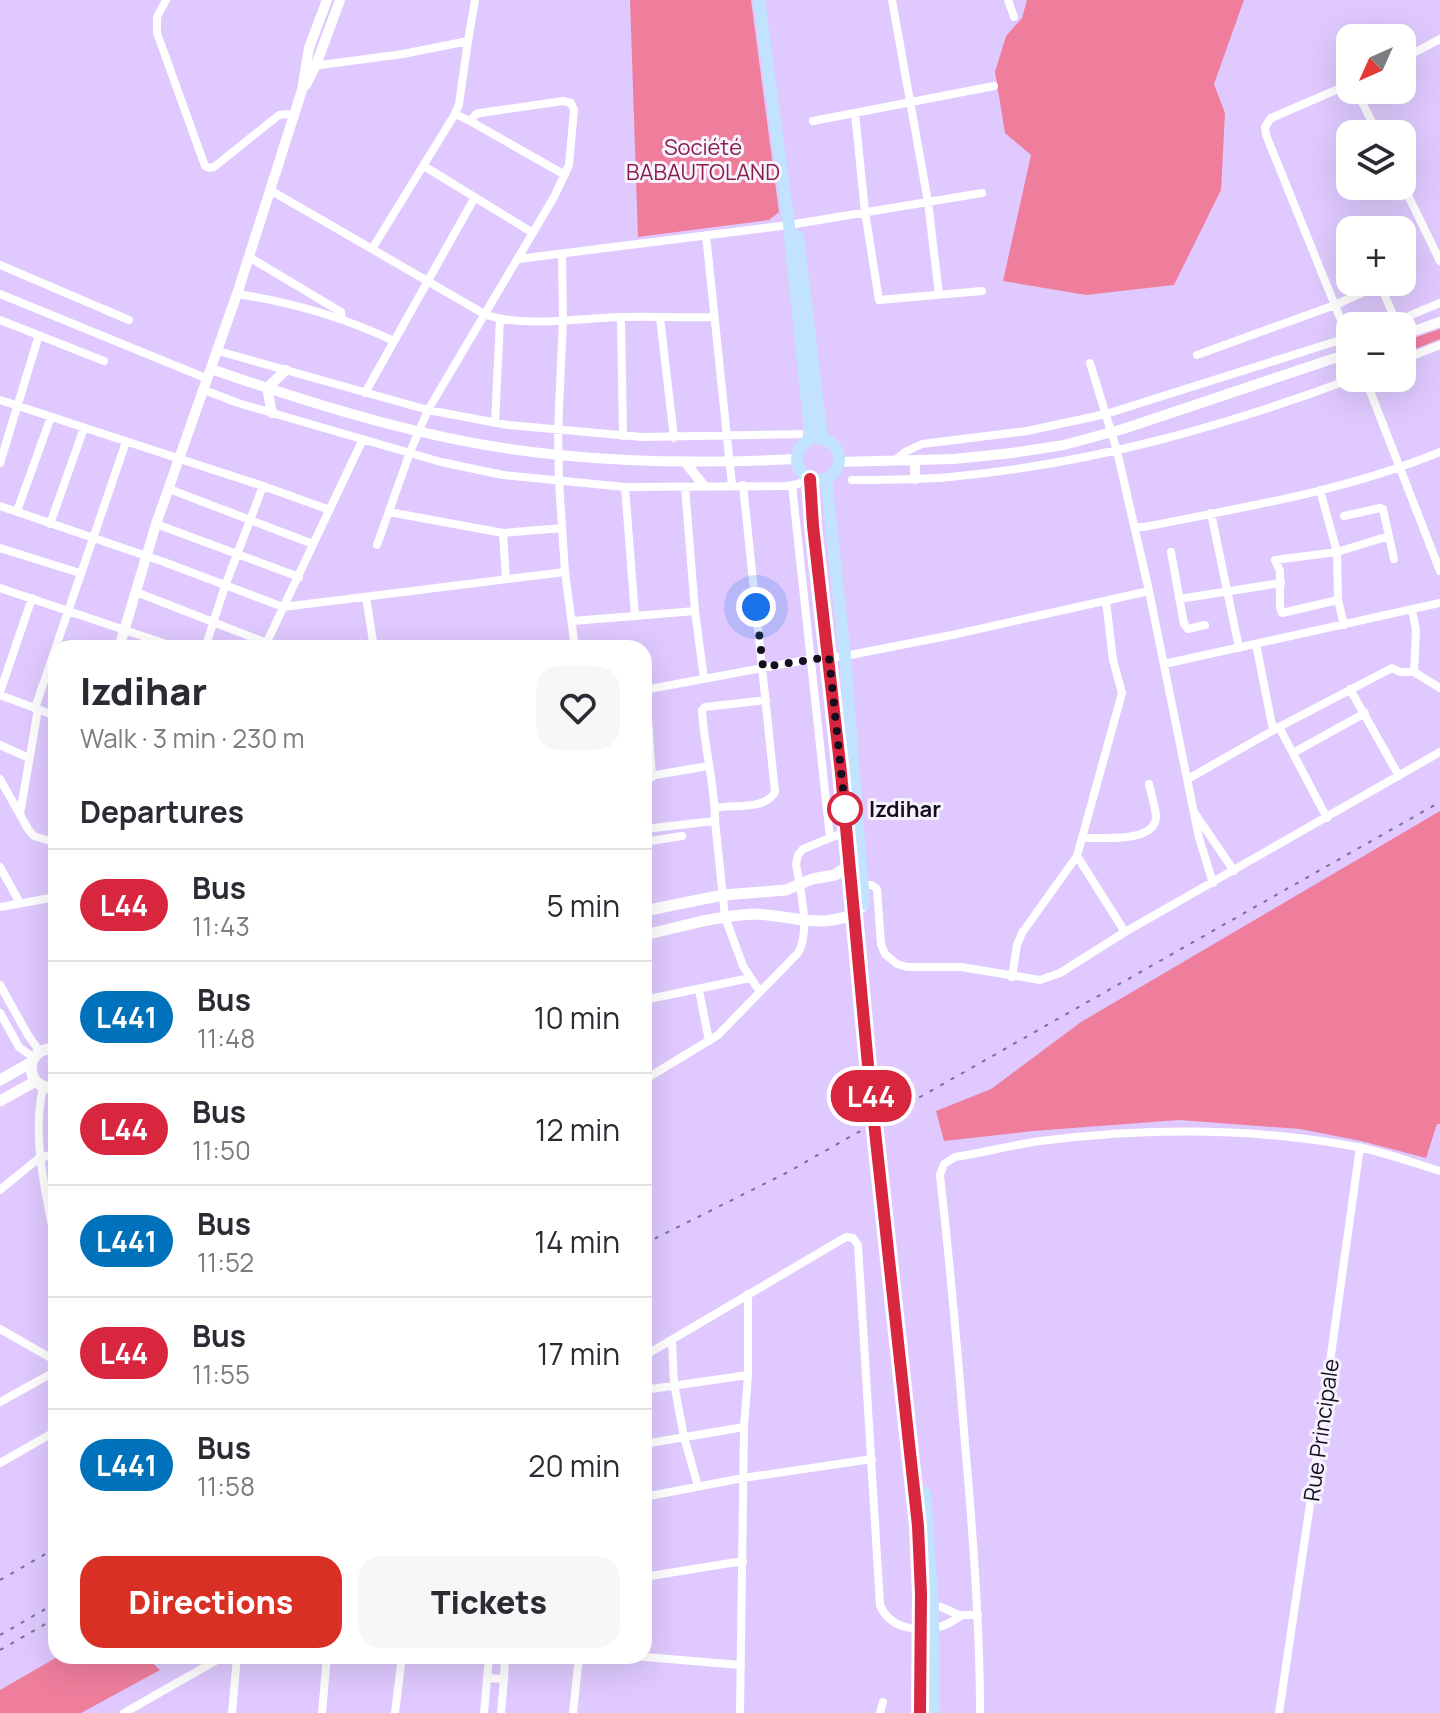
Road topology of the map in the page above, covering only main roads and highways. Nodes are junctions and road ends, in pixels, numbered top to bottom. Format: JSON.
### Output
{"nodes":[{"id":1,"x":759,"y":0,"type":"edge"},
{"id":2,"x":766,"y":0,"type":"edge"},
{"id":3,"x":792,"y":224,"type":"junction"},
{"id":4,"x":814,"y":438,"type":"junction"},
{"id":5,"x":826,"y":478,"type":"junction"},
{"id":6,"x":809,"y":479,"type":"junction"},
{"id":7,"x":849,"y":865,"type":"joint"},
{"id":8,"x":864,"y":904,"type":"joint"},
{"id":9,"x":652,"y":909,"type":"edge"},
{"id":10,"x":652,"y":933,"type":"edge"},
{"id":11,"x":48,"y":1052,"type":"edge"},
{"id":12,"x":35,"y":1057,"type":"junction"},
{"id":13,"x":0,"y":1080,"type":"edge"},
{"id":14,"x":45,"y":1085,"type":"edge"},
{"id":15,"x":0,"y":1101,"type":"edge"},
{"id":16,"x":920,"y":1493,"type":"dead end"},
{"id":17,"x":927,"y":1628,"type":"junction"},
{"id":18,"x":920,"y":1713,"type":"edge"},
{"id":19,"x":934,"y":1713,"type":"edge"}],
"edges":[{"from":1,"to":3,"type":"main road"},
{"from":2,"to":3,"type":"main road"},
{"from":3,"to":4,"type":"main road"},
{"from":4,"to":5,"type":"main road"},
{"from":4,"to":6,"type":"main road"},
{"from":5,"to":6,"type":"main road"},
{"from":5,"to":8,"type":"main road"},
{"from":6,"to":7,"type":"main road"},
{"from":7,"to":9,"type":"main road"},
{"from":8,"to":10,"type":"main road"},
{"from":11,"to":12,"type":"main road"},
{"from":12,"to":13,"type":"main road"},
{"from":12,"to":14,"type":"main road"},
{"from":14,"to":15,"type":"main road"},
{"from":16,"to":17,"type":"main road"},
{"from":17,"to":18,"type":"main road"},
{"from":17,"to":19,"type":"main road"}]}
